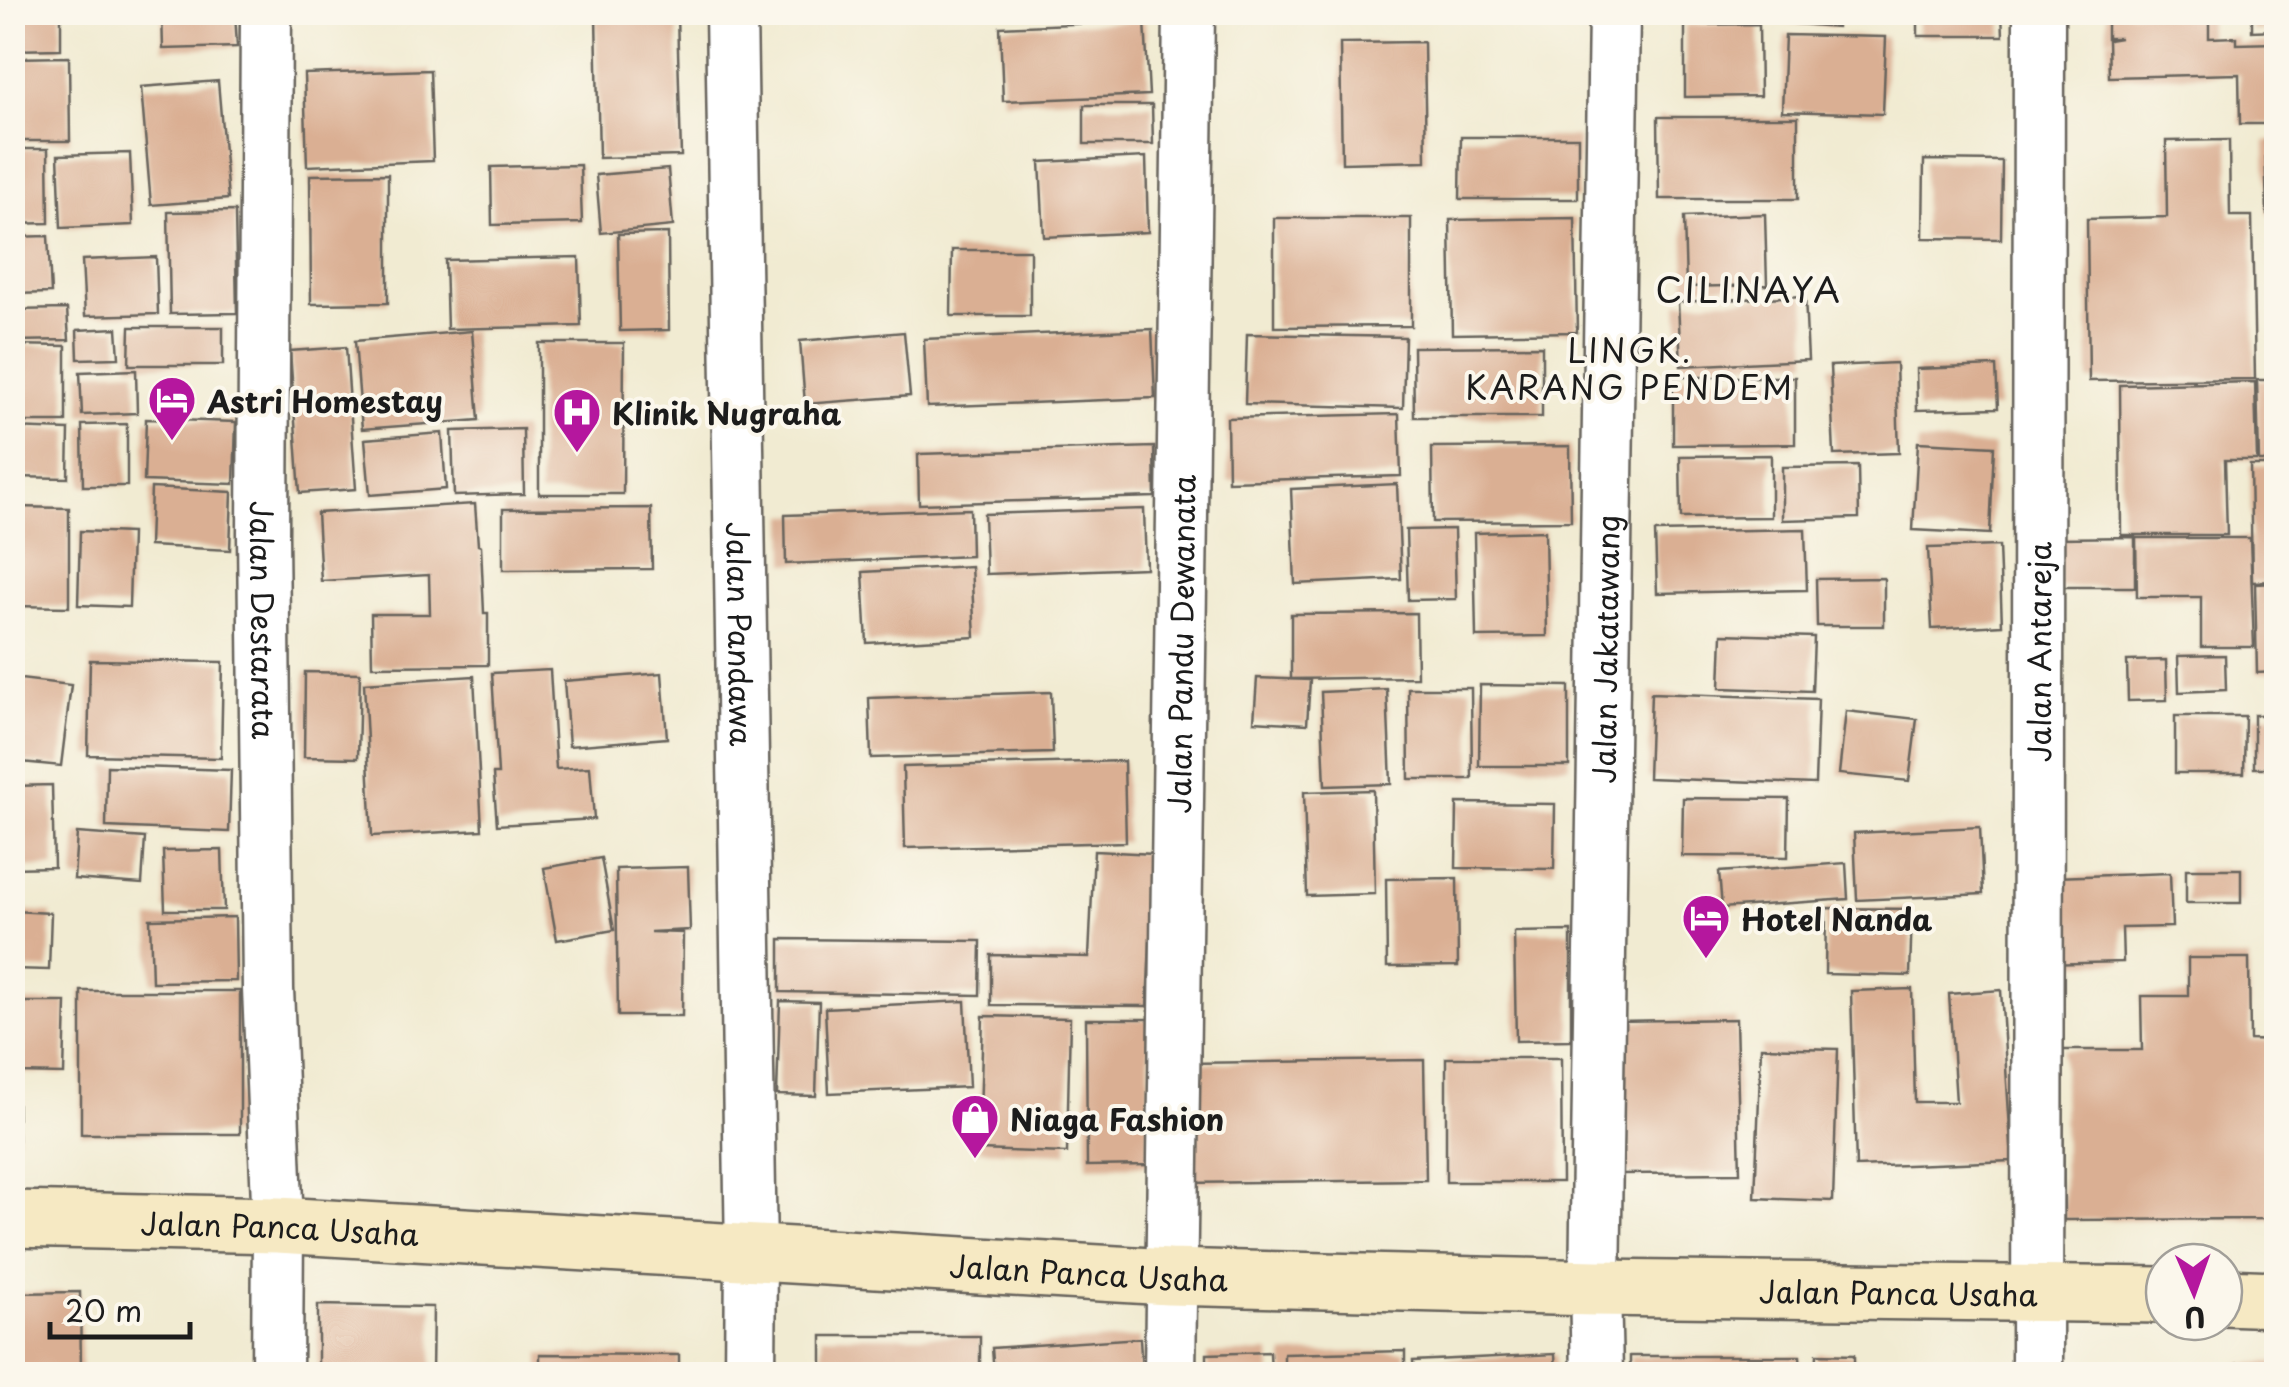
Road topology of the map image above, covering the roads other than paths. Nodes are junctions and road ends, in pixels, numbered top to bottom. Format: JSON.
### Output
{"nodes":[{"id":1,"x":266,"y":12,"type":"edge"},
{"id":2,"x":731,"y":12,"type":"edge"},
{"id":3,"x":1189,"y":12,"type":"edge"},
{"id":4,"x":1614,"y":12,"type":"edge"},
{"id":5,"x":2039,"y":12,"type":"edge"},
{"id":6,"x":12,"y":1220,"type":"edge"},
{"id":7,"x":278,"y":1225,"type":"junction"},
{"id":8,"x":751,"y":1255,"type":"junction"},
{"id":9,"x":1169,"y":1277,"type":"junction"},
{"id":10,"x":1595,"y":1288,"type":"junction"},
{"id":11,"x":2036,"y":1291,"type":"junction"},
{"id":12,"x":2144,"y":1294,"type":"edge"},
{"id":13,"x":2244,"y":1298,"type":"edge"},
{"id":14,"x":2276,"y":1299,"type":"edge"},
{"id":15,"x":277,"y":1374,"type":"edge"},
{"id":16,"x":750,"y":1374,"type":"edge"},
{"id":17,"x":1170,"y":1374,"type":"edge"},
{"id":18,"x":1597,"y":1374,"type":"edge"},
{"id":19,"x":2037,"y":1374,"type":"edge"}],
"edges":[{"from":1,"to":7,"type":"street","name":"Jalan Destarata"},
{"from":2,"to":8,"type":"street","name":"Jalan Pandawa"},
{"from":3,"to":9,"type":"street","name":"Jalan Pandu Dewanata"},
{"from":4,"to":10,"type":"street","name":"Jalan Jakatawang"},
{"from":5,"to":11,"type":"street","name":"Jalan Antareja"},
{"from":6,"to":7,"type":"main road","name":"Jalan Panca Usaha"},
{"from":7,"to":8,"type":"main road","name":"Jalan Panca Usaha"},
{"from":7,"to":15,"type":"street","name":"Jalan Destarata"},
{"from":8,"to":9,"type":"main road","name":"Jalan Panca Usaha"},
{"from":8,"to":16,"type":"street","name":"Jalan Pandawa"},
{"from":9,"to":10,"type":"main road","name":"Jalan Panca Usaha"},
{"from":9,"to":17,"type":"street","name":"Jalan Pandu Dewanata"},
{"from":10,"to":11,"type":"main road","name":"Jalan Panca Usaha"},
{"from":10,"to":18,"type":"street","name":"Jalan Jakatawang"},
{"from":11,"to":12,"type":"main road","name":"Jalan Panca Usaha"},
{"from":11,"to":19,"type":"street","name":"Jalan Antareja"},
{"from":13,"to":14,"type":"main road"}]}
